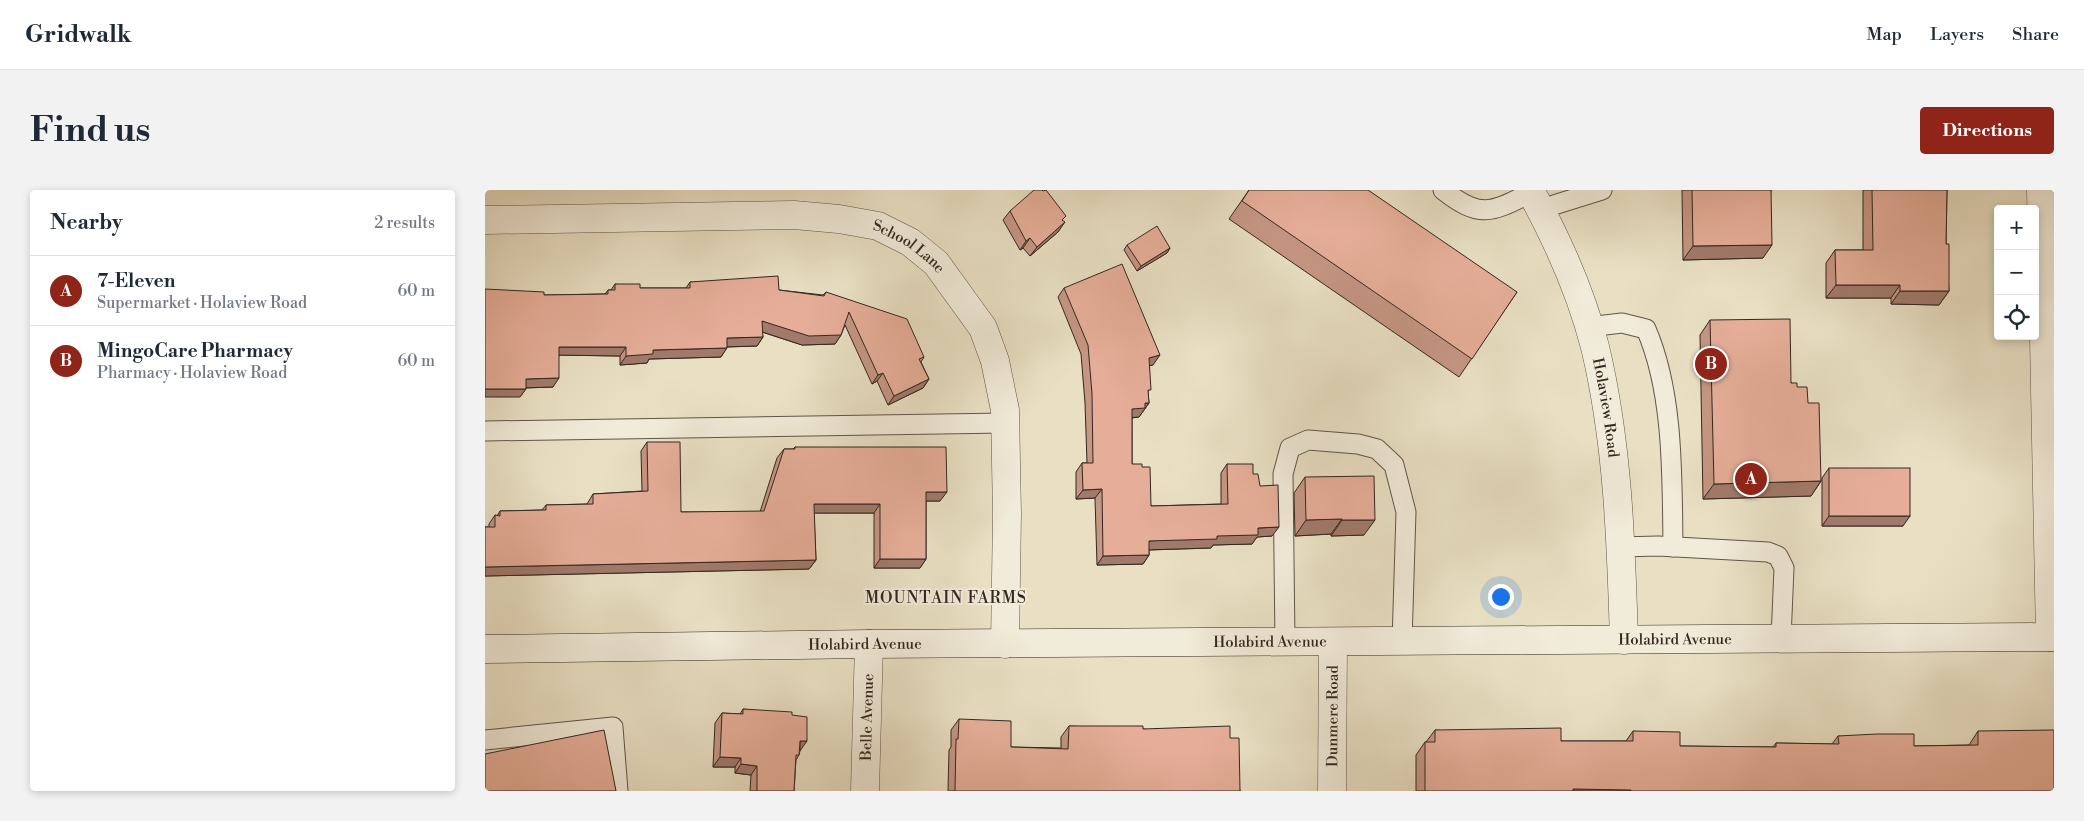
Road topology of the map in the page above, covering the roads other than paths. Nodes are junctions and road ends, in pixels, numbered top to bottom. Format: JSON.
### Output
{"nodes":[{"id":1,"x":1443,"y":190,"type":"edge"},
{"id":2,"x":1602,"y":190,"type":"edge"},
{"id":3,"x":2041,"y":190,"type":"edge"},
{"id":4,"x":1534,"y":197,"type":"edge"},
{"id":5,"x":485,"y":220,"type":"edge"},
{"id":6,"x":1589,"y":327,"type":"junction"},
{"id":7,"x":1005,"y":423,"type":"junction"},
{"id":8,"x":485,"y":432,"type":"edge"},
{"id":9,"x":2050,"y":432,"type":"edge"},
{"id":10,"x":1620,"y":547,"type":"junction"},
{"id":11,"x":1673,"y":547,"type":"junction"},
{"id":12,"x":2052,"y":637,"type":"edge"},
{"id":13,"x":1781,"y":639,"type":"junction"},
{"id":14,"x":1624,"y":640,"type":"junction"},
{"id":15,"x":1333,"y":642,"type":"junction"},
{"id":16,"x":1402,"y":642,"type":"junction"},
{"id":17,"x":1285,"y":643,"type":"junction"},
{"id":18,"x":869,"y":644,"type":"junction"},
{"id":19,"x":1005,"y":644,"type":"junction"},
{"id":20,"x":485,"y":649,"type":"edge"},
{"id":21,"x":485,"y":740,"type":"edge"},
{"id":22,"x":618,"y":791,"type":"edge"},
{"id":23,"x":865,"y":791,"type":"edge"},
{"id":24,"x":1332,"y":791,"type":"edge"}],
"edges":[{"from":1,"to":4,"type":"lane"},
{"from":2,"to":4,"type":"lane"},
{"from":3,"to":9,"type":"street"},
{"from":4,"to":6,"type":"street","name":"Holaview Road"},
{"from":5,"to":7,"type":"street","name":"School Lane"},
{"from":6,"to":10,"type":"street","name":"Holaview Road"},
{"from":6,"to":11,"type":"lane"},
{"from":7,"to":8,"type":"lane"},
{"from":7,"to":19,"type":"street","name":"School Lane"},
{"from":9,"to":12,"type":"street"},
{"from":10,"to":11,"type":"lane"},
{"from":10,"to":14,"type":"street","name":"Holaview Road"},
{"from":11,"to":13,"type":"lane"},
{"from":12,"to":13,"type":"street","name":"Holabird Avenue"},
{"from":13,"to":14,"type":"street","name":"Holabird Avenue"},
{"from":14,"to":16,"type":"street","name":"Holabird Avenue"},
{"from":15,"to":16,"type":"street","name":"Holabird Avenue"},
{"from":15,"to":17,"type":"street","name":"Holabird Avenue"},
{"from":15,"to":24,"type":"street","name":"Dunmere Road"},
{"from":16,"to":17,"type":"lane"},
{"from":17,"to":19,"type":"street","name":"Holabird Avenue"},
{"from":18,"to":19,"type":"street","name":"Holabird Avenue"},
{"from":18,"to":20,"type":"street","name":"Holabird Avenue"},
{"from":18,"to":23,"type":"street","name":"Belle Avenue"},
{"from":21,"to":22,"type":"lane"}]}
